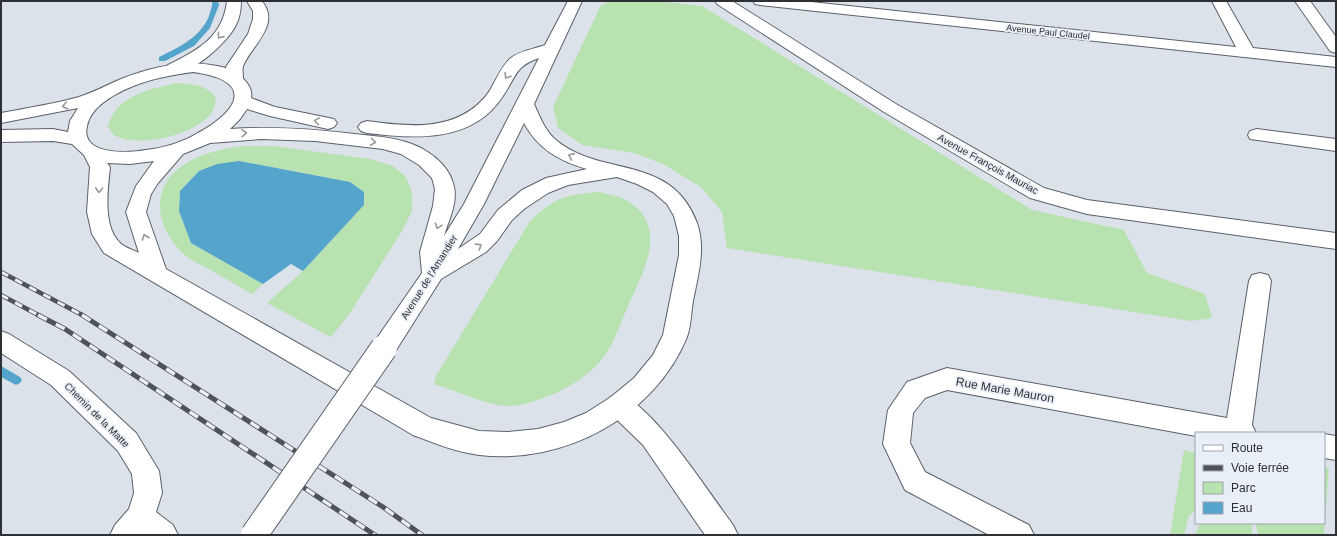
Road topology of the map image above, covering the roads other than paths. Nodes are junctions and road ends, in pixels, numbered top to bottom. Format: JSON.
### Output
{"nodes":[{"id":1,"x":234,"y":1,"type":"edge"},
{"id":2,"x":254,"y":1,"type":"edge"},
{"id":3,"x":575,"y":1,"type":"edge"},
{"id":4,"x":722,"y":1,"type":"edge"},
{"id":5,"x":760,"y":1,"type":"edge"},
{"id":6,"x":1219,"y":1,"type":"edge"},
{"id":7,"x":1302,"y":1,"type":"edge"},
{"id":8,"x":802,"y":3,"type":"edge"},
{"id":9,"x":1336,"y":48,"type":"edge"},
{"id":10,"x":550,"y":49,"type":"junction"},
{"id":11,"x":1248,"y":53,"type":"junction"},
{"id":12,"x":1336,"y":62,"type":"edge"},
{"id":13,"x":174,"y":69,"type":"junction"},
{"id":14,"x":235,"y":78,"type":"junction"},
{"id":15,"x":103,"y":96,"type":"junction"},
{"id":16,"x":243,"y":101,"type":"junction"},
{"id":17,"x":525,"y":104,"type":"junction"},
{"id":18,"x":1,"y":118,"type":"edge"},
{"id":19,"x":1257,"y":135,"type":"dead end"},
{"id":20,"x":1,"y":136,"type":"edge"},
{"id":21,"x":205,"y":138,"type":"junction"},
{"id":22,"x":1336,"y":145,"type":"edge"},
{"id":23,"x":85,"y":146,"type":"junction"},
{"id":24,"x":176,"y":150,"type":"junction"},
{"id":25,"x":621,"y":172,"type":"junction"},
{"id":26,"x":1336,"y":241,"type":"edge"},
{"id":27,"x":157,"y":274,"type":"junction"},
{"id":28,"x":433,"y":274,"type":"junction"},
{"id":29,"x":1260,"y":281,"type":"dead end"},
{"id":30,"x":1,"y":341,"type":"edge"},
{"id":31,"x":619,"y":405,"type":"junction"},
{"id":32,"x":1236,"y":432,"type":"edge"},
{"id":33,"x":1241,"y":432,"type":"edge"},
{"id":34,"x":1325,"y":446,"type":"edge"},
{"id":35,"x":1336,"y":448,"type":"edge"},
{"id":36,"x":132,"y":526,"type":"edge"},
{"id":37,"x":163,"y":535,"type":"edge"},
{"id":38,"x":254,"y":535,"type":"edge"},
{"id":39,"x":723,"y":535,"type":"edge"},
{"id":40,"x":1019,"y":535,"type":"edge"}],
"edges":[{"from":1,"to":13,"type":"main road","one_way":true},
{"from":2,"to":14,"type":"main road"},
{"from":3,"to":10,"type":"main road","name":"Avenue de l'Amandier"},
{"from":4,"to":26,"type":"main road","name":"Avenue François Mauriac"},
{"from":5,"to":8,"type":"main road","name":"Avenue Paul Claudel"},
{"from":6,"to":11,"type":"main road"},
{"from":7,"to":9,"type":"main road"},
{"from":8,"to":11,"type":"main road","name":"Avenue Paul Claudel"},
{"from":10,"to":16,"type":"main road","one_way":true},
{"from":10,"to":17,"type":"main road","name":"Avenue de l'Amandier"},
{"from":11,"to":12,"type":"main road","name":"Avenue Paul Claudel"},
{"from":13,"to":14,"type":"main road"},
{"from":13,"to":15,"type":"main road"},
{"from":14,"to":16,"type":"main road"},
{"from":15,"to":18,"type":"main road","one_way":true},
{"from":15,"to":23,"type":"main road"},
{"from":16,"to":21,"type":"main road"},
{"from":25,"to":17,"type":"main road","one_way":true},
{"from":17,"to":28,"type":"main road","name":"Avenue de l'Amandier"},
{"from":19,"to":22,"type":"main road"},
{"from":20,"to":23,"type":"main road"},
{"from":21,"to":24,"type":"main road"},
{"from":21,"to":28,"type":"main road","one_way":true},
{"from":23,"to":24,"type":"main road"},
{"from":23,"to":27,"type":"main road","one_way":true},
{"from":27,"to":24,"type":"main road","one_way":true},
{"from":28,"to":25,"type":"main road","one_way":true},
{"from":25,"to":31,"type":"main road"},
{"from":27,"to":31,"type":"main road"},
{"from":28,"to":38,"type":"main road","name":"Avenue de l'Amandier","bridge":true},
{"from":29,"to":33,"type":"main road","name":"Rue Marie Mauron"},
{"from":30,"to":36,"type":"main road","name":"Chemin de la Matte"},
{"from":31,"to":39,"type":"main road"},
{"from":32,"to":40,"type":"main road","name":"Rue Marie Mauron"},
{"from":34,"to":35,"type":"main road"},
{"from":36,"to":37,"type":"main road"}]}
